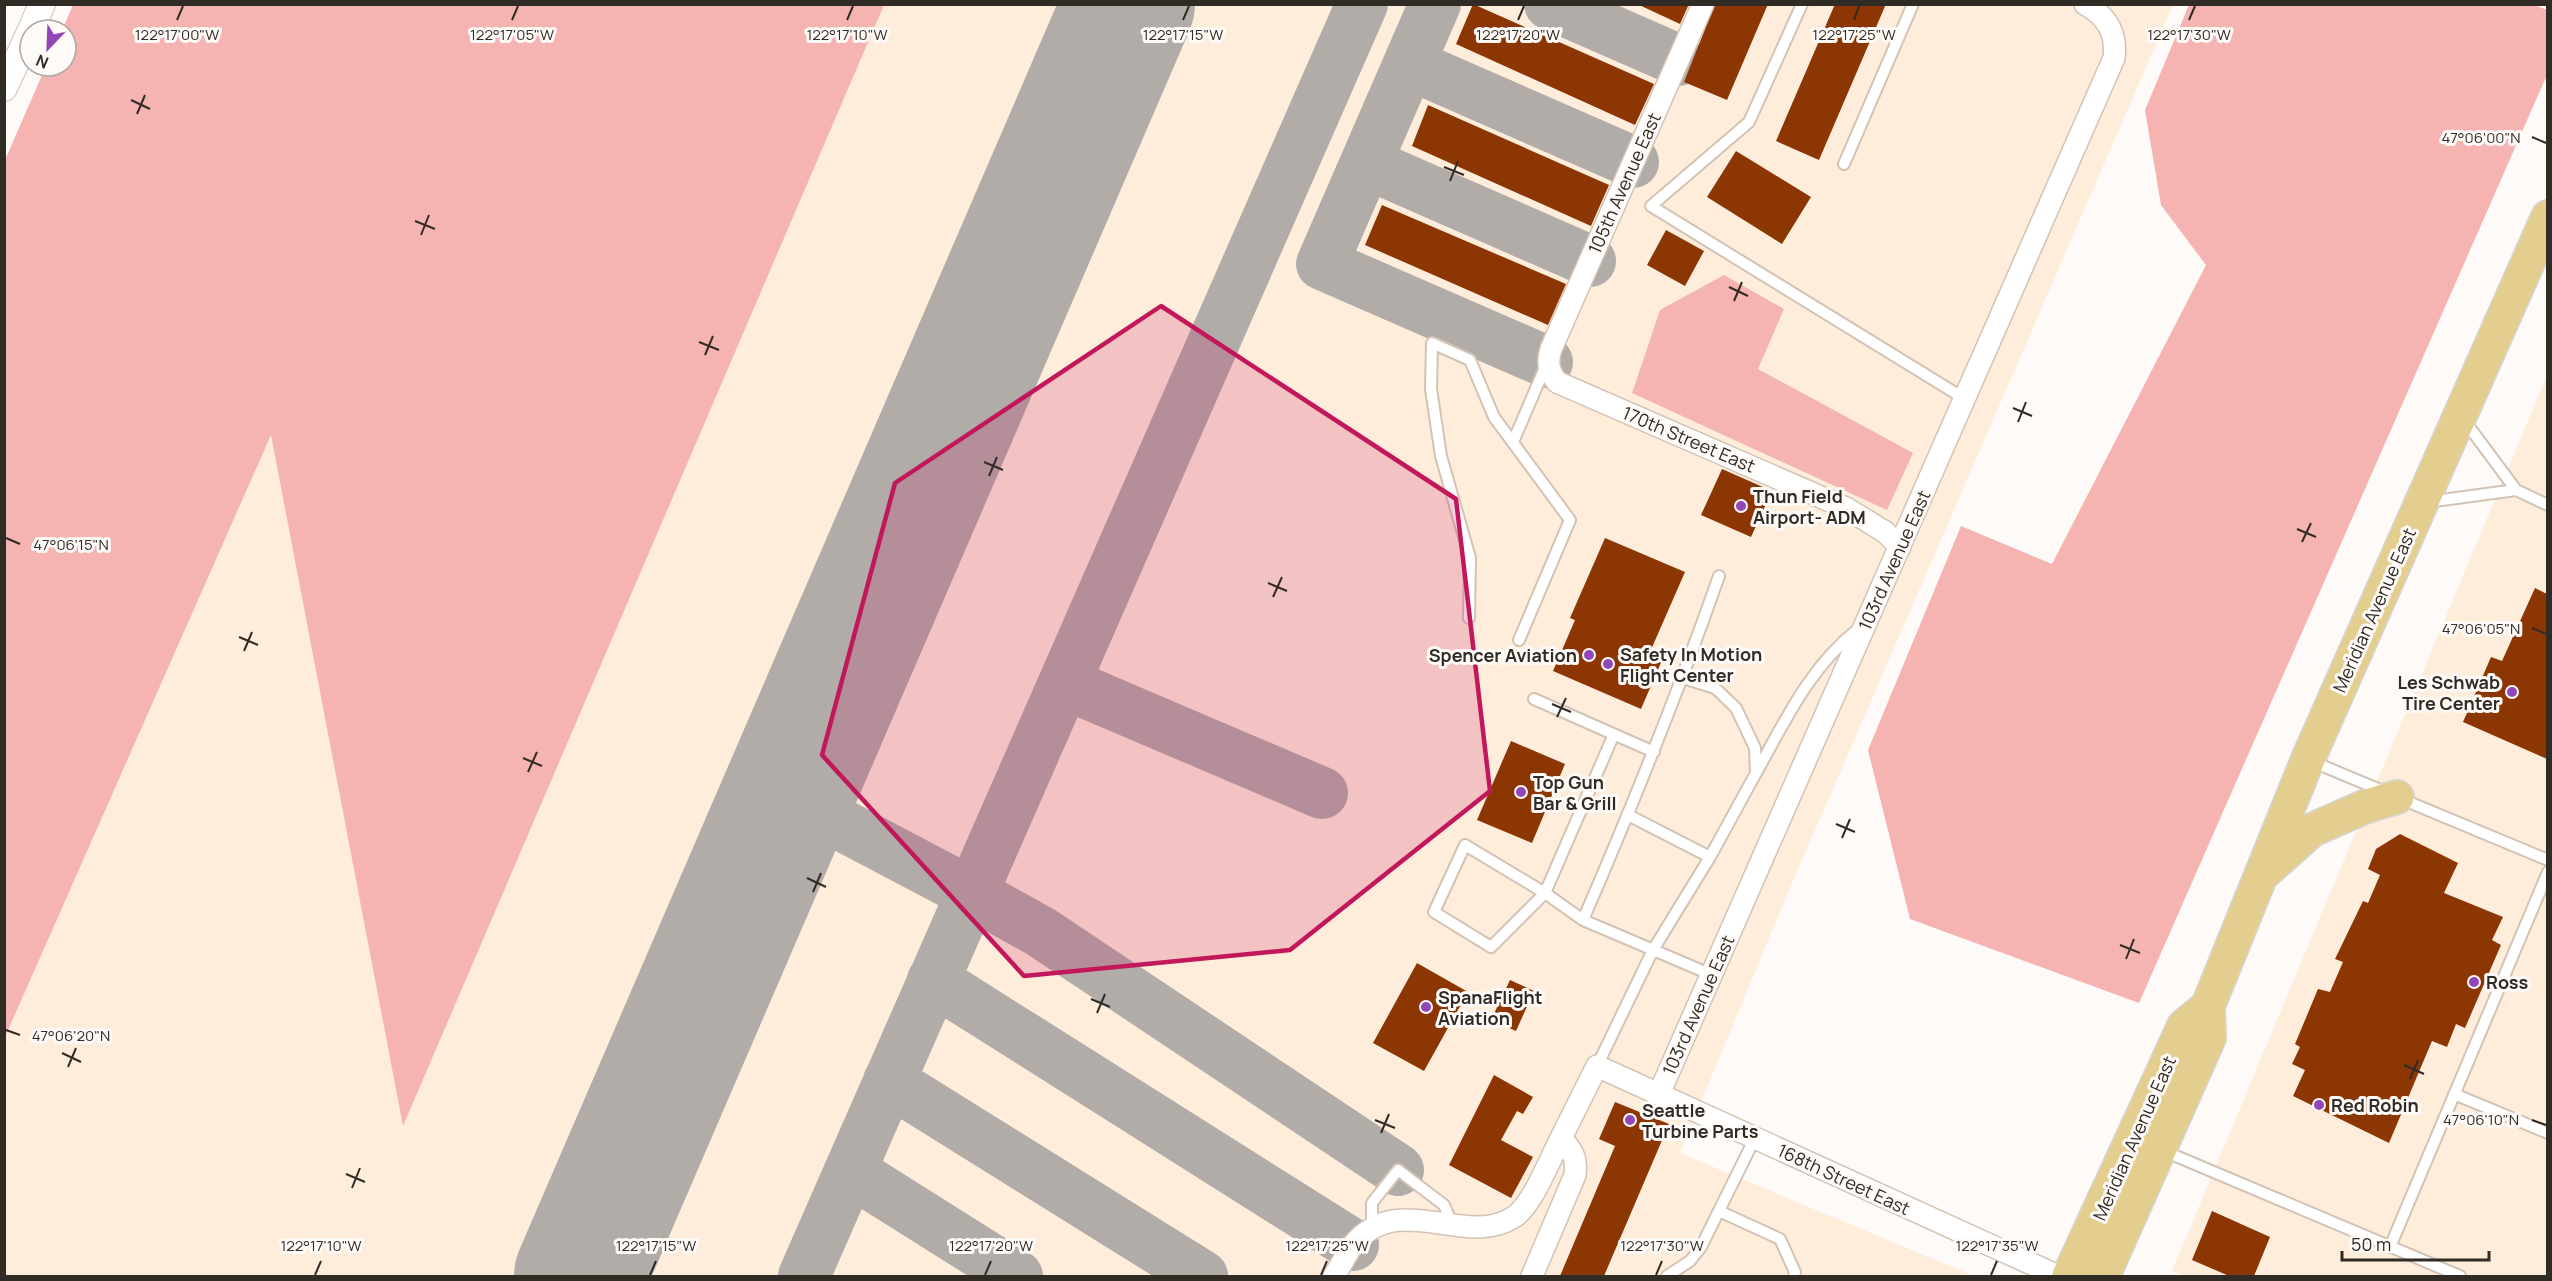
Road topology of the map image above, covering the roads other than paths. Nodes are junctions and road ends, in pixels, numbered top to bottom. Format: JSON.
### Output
{"nodes":[{"id":1,"x":42,"y":4,"type":"edge"},
{"id":2,"x":1702,"y":4,"type":"edge"},
{"id":3,"x":1802,"y":4,"type":"edge"},
{"id":4,"x":1913,"y":4,"type":"edge"},
{"id":5,"x":2085,"y":4,"type":"edge"},
{"id":6,"x":36,"y":18,"type":"edge"},
{"id":7,"x":18,"y":57,"type":"edge"},
{"id":8,"x":4,"y":88,"type":"edge"},
{"id":9,"x":1844,"y":164,"type":"dead end"},
{"id":10,"x":2547,"y":217,"type":"edge"},
{"id":11,"x":1547,"y":362,"type":"junction"},
{"id":12,"x":1965,"y":399,"type":"junction"},
{"id":13,"x":2461,"y":416,"type":"junction"},
{"id":14,"x":1513,"y":442,"type":"junction"},
{"id":15,"x":2516,"y":490,"type":"junction"},
{"id":16,"x":2423,"y":502,"type":"junction"},
{"id":17,"x":2547,"y":505,"type":"edge"},
{"id":18,"x":1900,"y":547,"type":"junction"},
{"id":19,"x":1719,"y":576,"type":"dead end"},
{"id":20,"x":1469,"y":618,"type":"dead end"},
{"id":21,"x":1866,"y":624,"type":"junction"},
{"id":22,"x":1519,"y":640,"type":"dead end"},
{"id":23,"x":1683,"y":678,"type":"junction"},
{"id":24,"x":1534,"y":699,"type":"dead end"},
{"id":25,"x":1614,"y":734,"type":"junction"},
{"id":26,"x":1654,"y":752,"type":"junction"},
{"id":27,"x":2308,"y":759,"type":"junction"},
{"id":28,"x":1756,"y":773,"type":"junction"},
{"id":29,"x":2397,"y":797,"type":"junction"},
{"id":30,"x":1628,"y":815,"type":"junction"},
{"id":31,"x":1710,"y":857,"type":"junction"},
{"id":32,"x":2547,"y":860,"type":"edge"},
{"id":33,"x":2547,"y":872,"type":"edge"},
{"id":34,"x":2263,"y":874,"type":"junction"},
{"id":35,"x":1545,"y":893,"type":"junction"},
{"id":36,"x":1583,"y":920,"type":"junction"},
{"id":37,"x":1653,"y":950,"type":"junction"},
{"id":38,"x":1712,"y":975,"type":"junction"},
{"id":39,"x":2208,"y":1006,"type":"junction"},
{"id":40,"x":1597,"y":1066,"type":"junction"},
{"id":41,"x":1659,"y":1094,"type":"junction"},
{"id":42,"x":2454,"y":1094,"type":"junction"},
{"id":43,"x":2547,"y":1133,"type":"edge"},
{"id":44,"x":1561,"y":1138,"type":"junction"},
{"id":45,"x":1755,"y":1138,"type":"junction"},
{"id":46,"x":2161,"y":1150,"type":"junction"},
{"id":47,"x":1719,"y":1211,"type":"junction"},
{"id":48,"x":1452,"y":1224,"type":"junction"},
{"id":49,"x":1372,"y":1227,"type":"junction"},
{"id":50,"x":2390,"y":1247,"type":"junction"},
{"id":51,"x":1334,"y":1276,"type":"edge"},
{"id":52,"x":1532,"y":1276,"type":"edge"},
{"id":53,"x":1667,"y":1276,"type":"edge"},
{"id":54,"x":1794,"y":1276,"type":"edge"},
{"id":55,"x":2058,"y":1276,"type":"edge"},
{"id":56,"x":2069,"y":1276,"type":"edge"},
{"id":57,"x":2103,"y":1276,"type":"edge"},
{"id":58,"x":2460,"y":1276,"type":"edge"}],
"edges":[{"from":1,"to":6,"type":"street"},
{"from":2,"to":11,"type":"street","name":"105th Avenue East"},
{"from":3,"to":12,"type":"lane"},
{"from":4,"to":9,"type":"lane"},
{"from":5,"to":12,"type":"street","name":"103rd Avenue East"},
{"from":7,"to":8,"type":"street"},
{"from":10,"to":13,"type":"main road","name":"Meridian Avenue East"},
{"from":11,"to":14,"type":"lane"},
{"from":11,"to":18,"type":"street","name":"170th Street East"},
{"from":12,"to":18,"type":"street","name":"103rd Avenue East"},
{"from":13,"to":15,"type":"lane"},
{"from":13,"to":16,"type":"main road","name":"Meridian Avenue East"},
{"from":14,"to":20,"type":"lane"},
{"from":14,"to":22,"type":"lane"},
{"from":15,"to":16,"type":"lane"},
{"from":15,"to":17,"type":"lane"},
{"from":16,"to":27,"type":"main road","name":"Meridian Avenue East"},
{"from":18,"to":21,"type":"street","name":"103rd Avenue East"},
{"from":19,"to":23,"type":"lane"},
{"from":21,"to":28,"type":"lane"},
{"from":21,"to":38,"type":"street","name":"103rd Avenue East"},
{"from":23,"to":26,"type":"lane"},
{"from":23,"to":28,"type":"lane"},
{"from":24,"to":25,"type":"lane"},
{"from":25,"to":26,"type":"lane"},
{"from":25,"to":35,"type":"lane"},
{"from":26,"to":30,"type":"lane"},
{"from":27,"to":29,"type":"lane"},
{"from":27,"to":34,"type":"main road","name":"Meridian Avenue East"},
{"from":28,"to":31,"type":"lane"},
{"from":29,"to":32,"type":"lane"},
{"from":29,"to":34,"type":"main road"},
{"from":30,"to":31,"type":"lane"},
{"from":30,"to":36,"type":"lane"},
{"from":31,"to":37,"type":"lane"},
{"from":33,"to":42,"type":"lane"},
{"from":34,"to":39,"type":"main road","name":"Meridian Avenue East"},
{"from":35,"to":35,"type":"lane"},
{"from":35,"to":36,"type":"lane"},
{"from":36,"to":37,"type":"lane"},
{"from":37,"to":38,"type":"lane"},
{"from":37,"to":40,"type":"lane"},
{"from":38,"to":41,"type":"street","name":"103rd Avenue East"},
{"from":39,"to":46,"type":"main road","name":"Meridian Avenue East"},
{"from":39,"to":56,"type":"main road","name":"Meridian Avenue East"},
{"from":40,"to":41,"type":"street","name":"168th Street East"},
{"from":40,"to":44,"type":"street"},
{"from":41,"to":45,"type":"street","name":"168th Street East"},
{"from":42,"to":43,"type":"lane"},
{"from":42,"to":50,"type":"lane"},
{"from":44,"to":48,"type":"street"},
{"from":44,"to":52,"type":"street"},
{"from":45,"to":47,"type":"lane"},
{"from":45,"to":55,"type":"street","name":"168th Street East"},
{"from":46,"to":50,"type":"lane"},
{"from":46,"to":57,"type":"main road","name":"Meridian Avenue East"},
{"from":47,"to":53,"type":"lane"},
{"from":47,"to":54,"type":"lane"},
{"from":48,"to":49,"type":"street"},
{"from":48,"to":49,"type":"lane"},
{"from":49,"to":51,"type":"street"},
{"from":50,"to":58,"type":"lane"}]}
